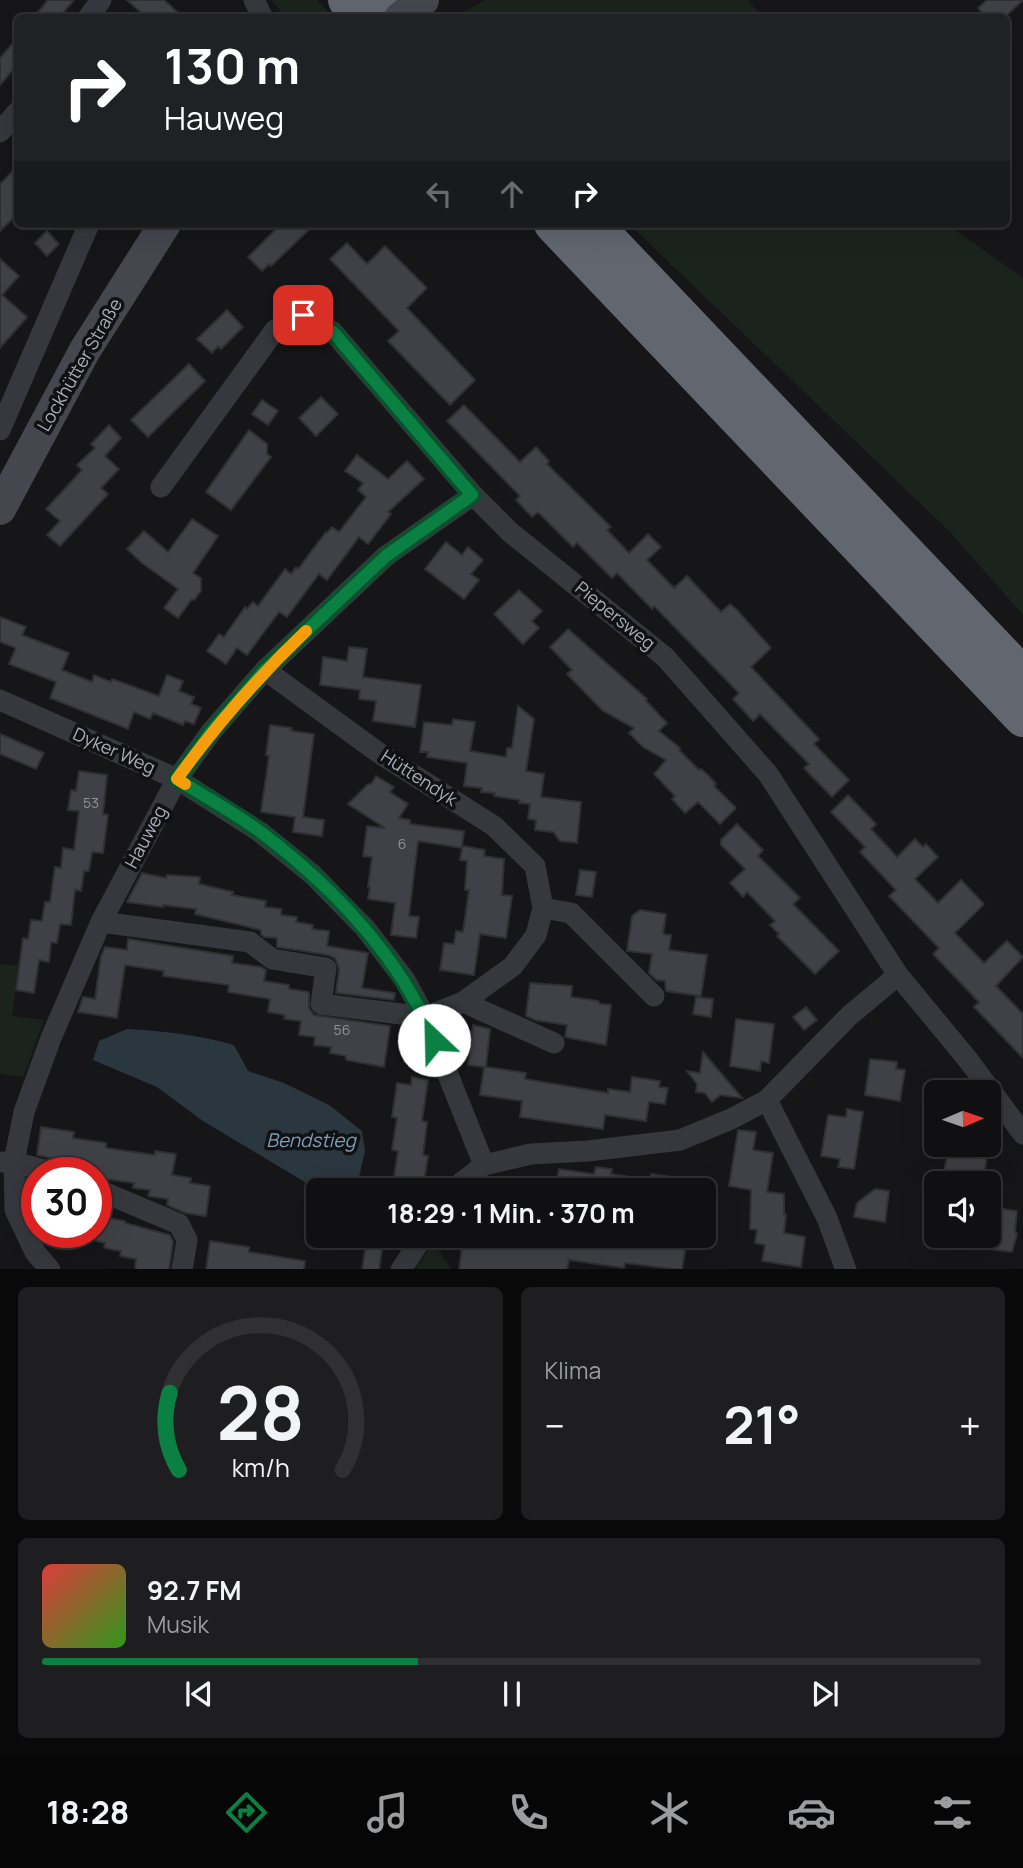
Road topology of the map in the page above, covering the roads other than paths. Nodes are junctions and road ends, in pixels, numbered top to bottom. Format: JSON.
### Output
{"nodes":[{"id":1,"x":347,"y":0,"type":"edge"},
{"id":2,"x":387,"y":0,"type":"edge"},
{"id":3,"x":423,"y":0,"type":"edge"},
{"id":4,"x":359,"y":14,"type":"edge"},
{"id":5,"x":398,"y":14,"type":"edge"},
{"id":6,"x":406,"y":14,"type":"edge"},
{"id":7,"x":14,"y":116,"type":"edge"},
{"id":8,"x":0,"y":132,"type":"edge"},
{"id":9,"x":87,"y":228,"type":"edge"},
{"id":10,"x":162,"y":228,"type":"edge"},
{"id":11,"x":557,"y":228,"type":"edge"},
{"id":12,"x":597,"y":228,"type":"edge"},
{"id":13,"x":0,"y":430,"type":"edge"},
{"id":14,"x":161,"y":487,"type":"dead end"},
{"id":15,"x":472,"y":495,"type":"junction"},
{"id":16,"x":0,"y":509,"type":"edge"},
{"id":17,"x":265,"y":670,"type":"junction"},
{"id":18,"x":1023,"y":676,"type":"edge"},
{"id":19,"x":0,"y":700,"type":"edge"},
{"id":20,"x":1023,"y":718,"type":"edge"},
{"id":21,"x":177,"y":779,"type":"junction"},
{"id":22,"x":543,"y":908,"type":"junction"},
{"id":23,"x":101,"y":922,"type":"junction"},
{"id":24,"x":898,"y":975,"type":"junction"},
{"id":25,"x":654,"y":996,"type":"dead end"},
{"id":26,"x":463,"y":1002,"type":"junction"},
{"id":27,"x":425,"y":1017,"type":"junction"},
{"id":28,"x":554,"y":1044,"type":"dead end"},
{"id":29,"x":767,"y":1100,"type":"junction"},
{"id":30,"x":1023,"y":1134,"type":"edge"},
{"id":31,"x":7,"y":1162,"type":"edge"},
{"id":32,"x":484,"y":1165,"type":"junction"},
{"id":33,"x":466,"y":1178,"type":"edge"},
{"id":34,"x":112,"y":1196,"type":"edge"},
{"id":35,"x":415,"y":1248,"type":"edge"},
{"id":36,"x":50,"y":1269,"type":"edge"},
{"id":37,"x":182,"y":1269,"type":"edge"},
{"id":38,"x":401,"y":1269,"type":"edge"},
{"id":39,"x":846,"y":1269,"type":"edge"}],
"edges":[{"from":1,"to":4,"type":"highway"},
{"from":2,"to":5,"type":"highway"},
{"from":3,"to":6,"type":"street","bridge":true},
{"from":7,"to":8,"type":"street"},
{"from":9,"to":13,"type":"street"},
{"from":10,"to":16,"type":"street","name":"Lockhütter Straße"},
{"from":11,"to":20,"type":"highway"},
{"from":12,"to":18,"type":"highway"},
{"from":14,"to":15,"type":"street","name":"Piepersweg"},
{"from":15,"to":17,"type":"street","name":"Hauweg"},
{"from":15,"to":24,"type":"street","name":"Piepersweg"},
{"from":17,"to":21,"type":"street","name":"Hauweg"},
{"from":17,"to":22,"type":"street","name":"Hüttendyk"},
{"from":19,"to":21,"type":"street","name":"Dyker Weg"},
{"from":21,"to":23,"type":"street","name":"Hauweg"},
{"from":21,"to":27,"type":"street","name":"Dyker Weg"},
{"from":22,"to":25,"type":"street"},
{"from":22,"to":26,"type":"street","name":"Hüttendyk"},
{"from":23,"to":27,"type":"street"},
{"from":23,"to":31,"type":"street","name":"Hauweg"},
{"from":24,"to":29,"type":"street"},
{"from":24,"to":30,"type":"street","name":"Piepersweg"},
{"from":26,"to":27,"type":"street","name":"Hüttendyk"},
{"from":26,"to":28,"type":"street"},
{"from":27,"to":32,"type":"street","name":"Dyker Weg"},
{"from":29,"to":32,"type":"street"},
{"from":29,"to":39,"type":"street"},
{"from":31,"to":36,"type":"street","name":"Hauweg"},
{"from":32,"to":33,"type":"street"},
{"from":34,"to":37,"type":"street"},
{"from":35,"to":38,"type":"street"}]}
